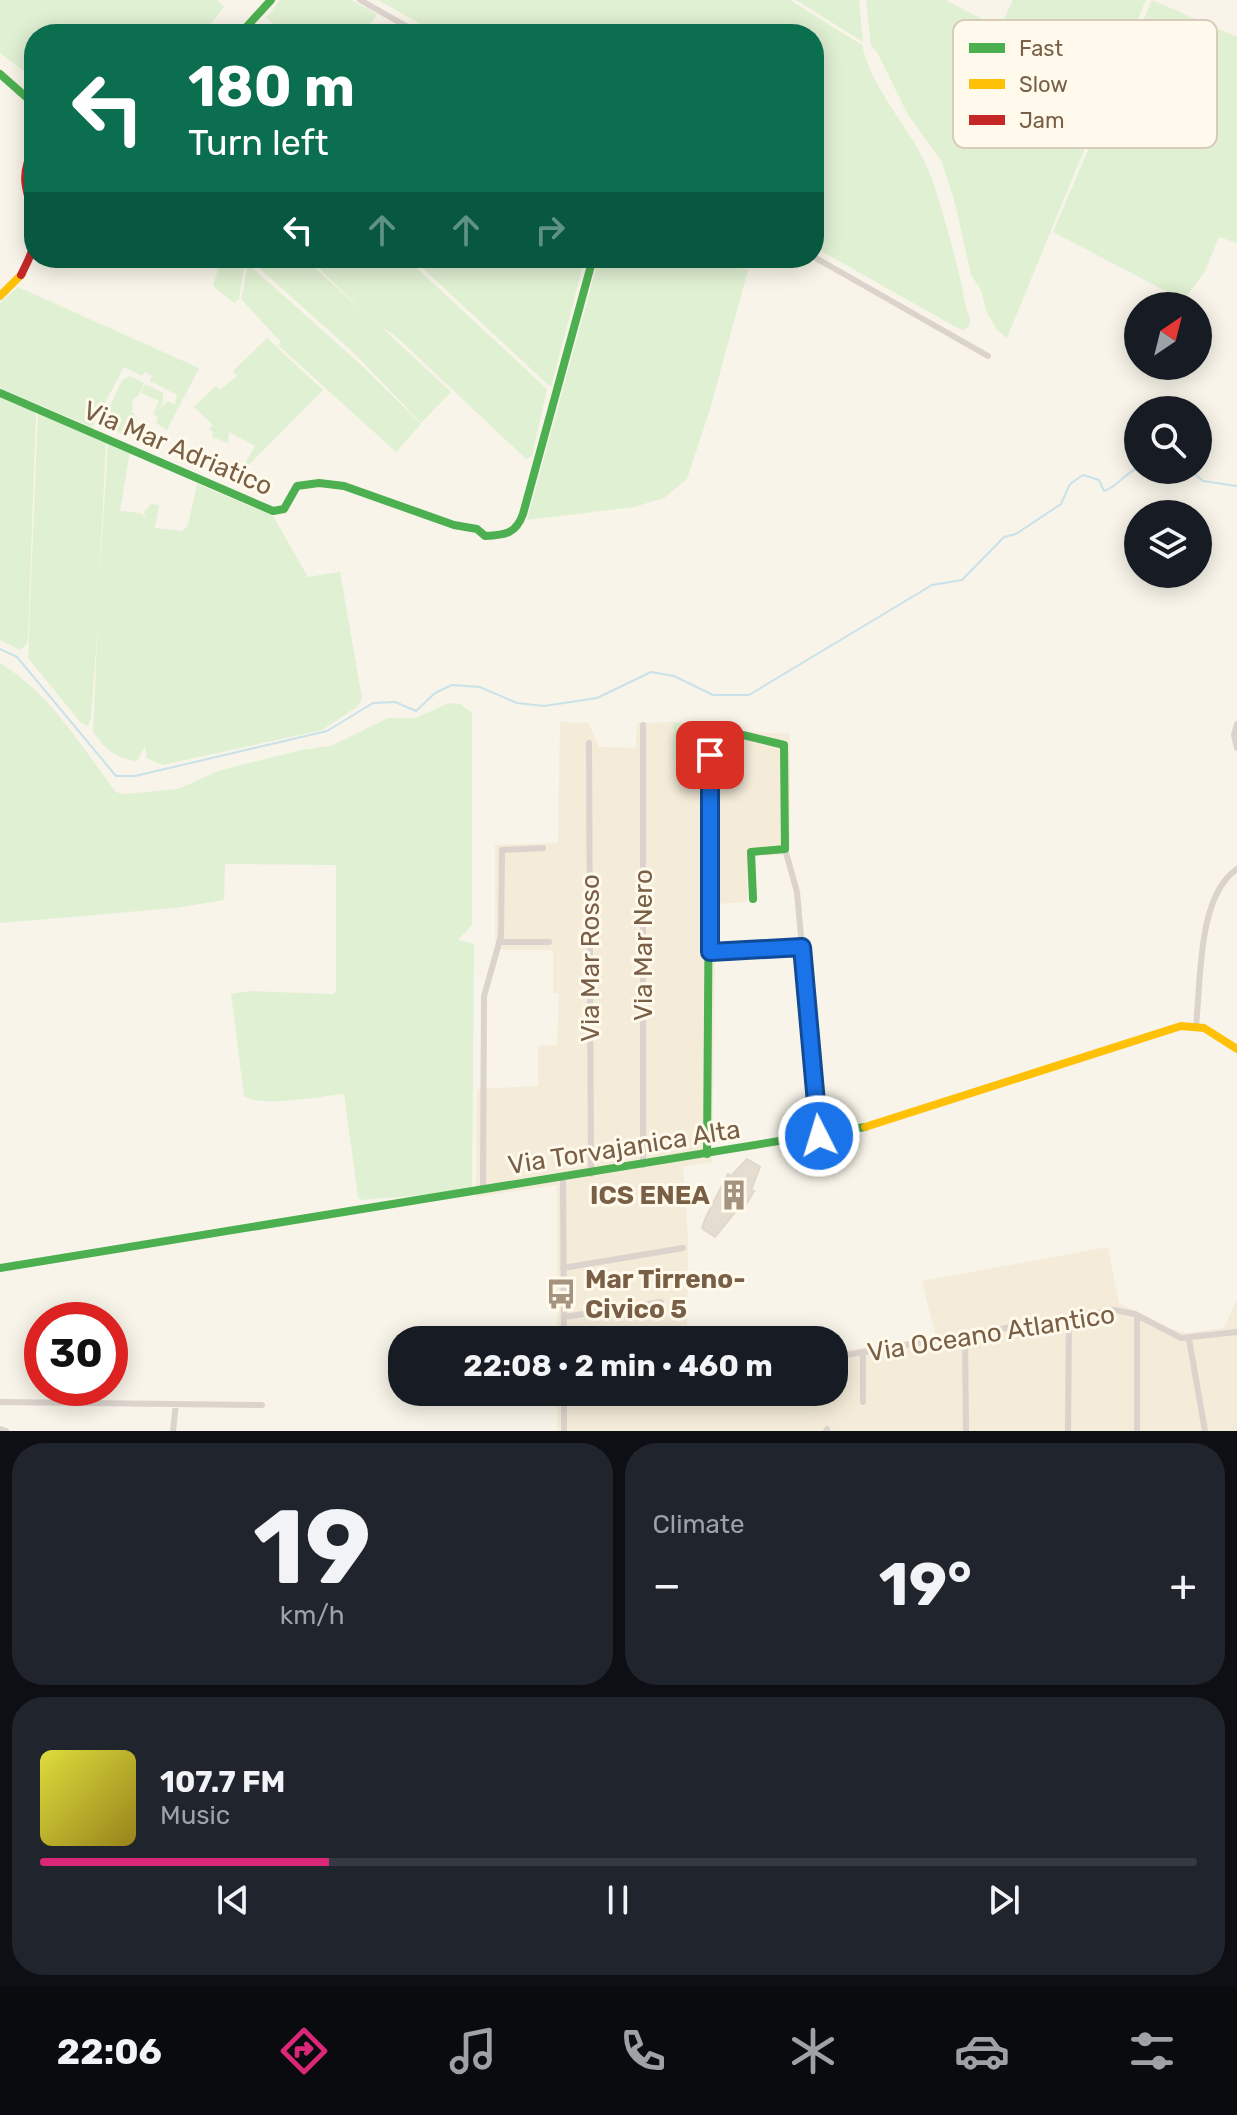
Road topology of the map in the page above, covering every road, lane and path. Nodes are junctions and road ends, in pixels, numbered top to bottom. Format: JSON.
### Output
{"nodes":[{"id":1,"x":271,"y":0,"type":"edge"},
{"id":2,"x":360,"y":0,"type":"edge"},
{"id":3,"x":249,"y":24,"type":"edge"},
{"id":4,"x":402,"y":24,"type":"edge"},
{"id":5,"x":0,"y":74,"type":"edge"},
{"id":6,"x":24,"y":95,"type":"edge"},
{"id":7,"x":24,"y":155,"type":"edge"},
{"id":8,"x":17,"y":161,"type":"dead end"},
{"id":9,"x":824,"y":263,"type":"edge"},
{"id":10,"x":24,"y":268,"type":"edge"},
{"id":11,"x":27,"y":268,"type":"edge"},
{"id":12,"x":590,"y":268,"type":"edge"},
{"id":13,"x":21,"y":275,"type":"junction"},
{"id":14,"x":0,"y":296,"type":"edge"},
{"id":15,"x":988,"y":356,"type":"dead end"},
{"id":16,"x":0,"y":393,"type":"edge"},
{"id":17,"x":1237,"y":724,"type":"edge"},
{"id":18,"x":643,"y":725,"type":"dead end"},
{"id":19,"x":589,"y":743,"type":"dead end"},
{"id":20,"x":1237,"y":748,"type":"edge"},
{"id":21,"x":543,"y":848,"type":"dead end"},
{"id":22,"x":785,"y":849,"type":"junction"},
{"id":23,"x":1237,"y":869,"type":"edge"},
{"id":24,"x":753,"y":899,"type":"dead end"},
{"id":25,"x":499,"y":942,"type":"junction"},
{"id":26,"x":549,"y":942,"type":"dead end"},
{"id":27,"x":802,"y":947,"type":"junction"},
{"id":28,"x":710,"y":952,"type":"junction"},
{"id":29,"x":1196,"y":1026,"type":"junction"},
{"id":30,"x":1237,"y":1049,"type":"edge"},
{"id":31,"x":819,"y":1136,"type":"junction"},
{"id":32,"x":707,"y":1154,"type":"junction"},
{"id":33,"x":643,"y":1166,"type":"junction"},
{"id":34,"x":591,"y":1174,"type":"junction"},
{"id":35,"x":563,"y":1177,"type":"junction"},
{"id":36,"x":483,"y":1190,"type":"junction"},
{"id":37,"x":683,"y":1248,"type":"dead end"},
{"id":38,"x":0,"y":1268,"type":"edge"},
{"id":39,"x":563,"y":1268,"type":"junction"},
{"id":40,"x":661,"y":1302,"type":"dead end"},
{"id":41,"x":1137,"y":1315,"type":"junction"},
{"id":42,"x":564,"y":1317,"type":"junction"},
{"id":43,"x":1069,"y":1318,"type":"junction"},
{"id":44,"x":564,"y":1326,"type":"edge"},
{"id":45,"x":1237,"y":1332,"type":"edge"},
{"id":46,"x":965,"y":1336,"type":"junction"},
{"id":47,"x":1189,"y":1339,"type":"junction"},
{"id":48,"x":863,"y":1352,"type":"junction"},
{"id":49,"x":848,"y":1355,"type":"edge"},
{"id":50,"x":0,"y":1402,"type":"edge"},
{"id":51,"x":863,"y":1402,"type":"dead end"},
{"id":52,"x":176,"y":1404,"type":"junction"},
{"id":53,"x":262,"y":1405,"type":"dead end"},
{"id":54,"x":564,"y":1406,"type":"edge"},
{"id":55,"x":0,"y":1429,"type":"edge"},
{"id":56,"x":6,"y":1431,"type":"edge"},
{"id":57,"x":173,"y":1431,"type":"edge"},
{"id":58,"x":564,"y":1431,"type":"edge"},
{"id":59,"x":966,"y":1431,"type":"edge"},
{"id":60,"x":1068,"y":1431,"type":"edge"},
{"id":61,"x":1137,"y":1431,"type":"edge"},
{"id":62,"x":1205,"y":1431,"type":"edge"}],
"edges":[{"from":1,"to":3,"type":"street"},
{"from":2,"to":4,"type":"street"},
{"from":5,"to":6,"type":"street"},
{"from":7,"to":8,"type":"street"},
{"from":9,"to":15,"type":"street"},
{"from":10,"to":13,"type":"street"},
{"from":11,"to":13,"type":"street"},
{"from":12,"to":16,"type":"street","name":"Via Mar Adriatico"},
{"from":13,"to":14,"type":"street"},
{"from":17,"to":20,"type":"street"},
{"from":18,"to":33,"type":"street","name":"Via Mar Nero"},
{"from":19,"to":34,"type":"street","name":"Via Mar Rosso"},
{"from":21,"to":25,"type":"street"},
{"from":22,"to":24,"type":"street"},
{"from":22,"to":27,"type":"street"},
{"from":22,"to":28,"type":"street"},
{"from":23,"to":29,"type":"street"},
{"from":25,"to":26,"type":"street"},
{"from":25,"to":36,"type":"street"},
{"from":27,"to":28,"type":"street"},
{"from":27,"to":31,"type":"street"},
{"from":28,"to":32,"type":"street"},
{"from":29,"to":30,"type":"street"},
{"from":29,"to":31,"type":"street","name":"Via Torvajanica Alta"},
{"from":31,"to":32,"type":"street","name":"Via Torvajanica Alta"},
{"from":32,"to":33,"type":"street","name":"Via Torvajanica Alta"},
{"from":33,"to":34,"type":"street","name":"Via Torvajanica Alta"},
{"from":34,"to":35,"type":"street","name":"Via Torvajanica Alta"},
{"from":35,"to":36,"type":"street","name":"Via Torvajanica Alta"},
{"from":35,"to":39,"type":"street"},
{"from":36,"to":38,"type":"street","name":"Via Torvajanica Alta"},
{"from":37,"to":39,"type":"street"},
{"from":39,"to":42,"type":"street"},
{"from":40,"to":42,"type":"street"},
{"from":41,"to":43,"type":"street","name":"Via Oceano Atlantico"},
{"from":41,"to":47,"type":"street","name":"Via Oceano Atlantico"},
{"from":41,"to":61,"type":"street"},
{"from":42,"to":44,"type":"street"},
{"from":43,"to":46,"type":"street","name":"Via Oceano Atlantico"},
{"from":43,"to":60,"type":"street"},
{"from":45,"to":47,"type":"street"},
{"from":46,"to":48,"type":"street","name":"Via Oceano Atlantico"},
{"from":46,"to":59,"type":"street"},
{"from":47,"to":62,"type":"street"},
{"from":48,"to":49,"type":"street","name":"Via Oceano Atlantico"},
{"from":48,"to":51,"type":"street"},
{"from":50,"to":52,"type":"street"},
{"from":52,"to":53,"type":"street"},
{"from":52,"to":57,"type":"street"},
{"from":54,"to":58,"type":"street"},
{"from":55,"to":56,"type":"street"}]}
